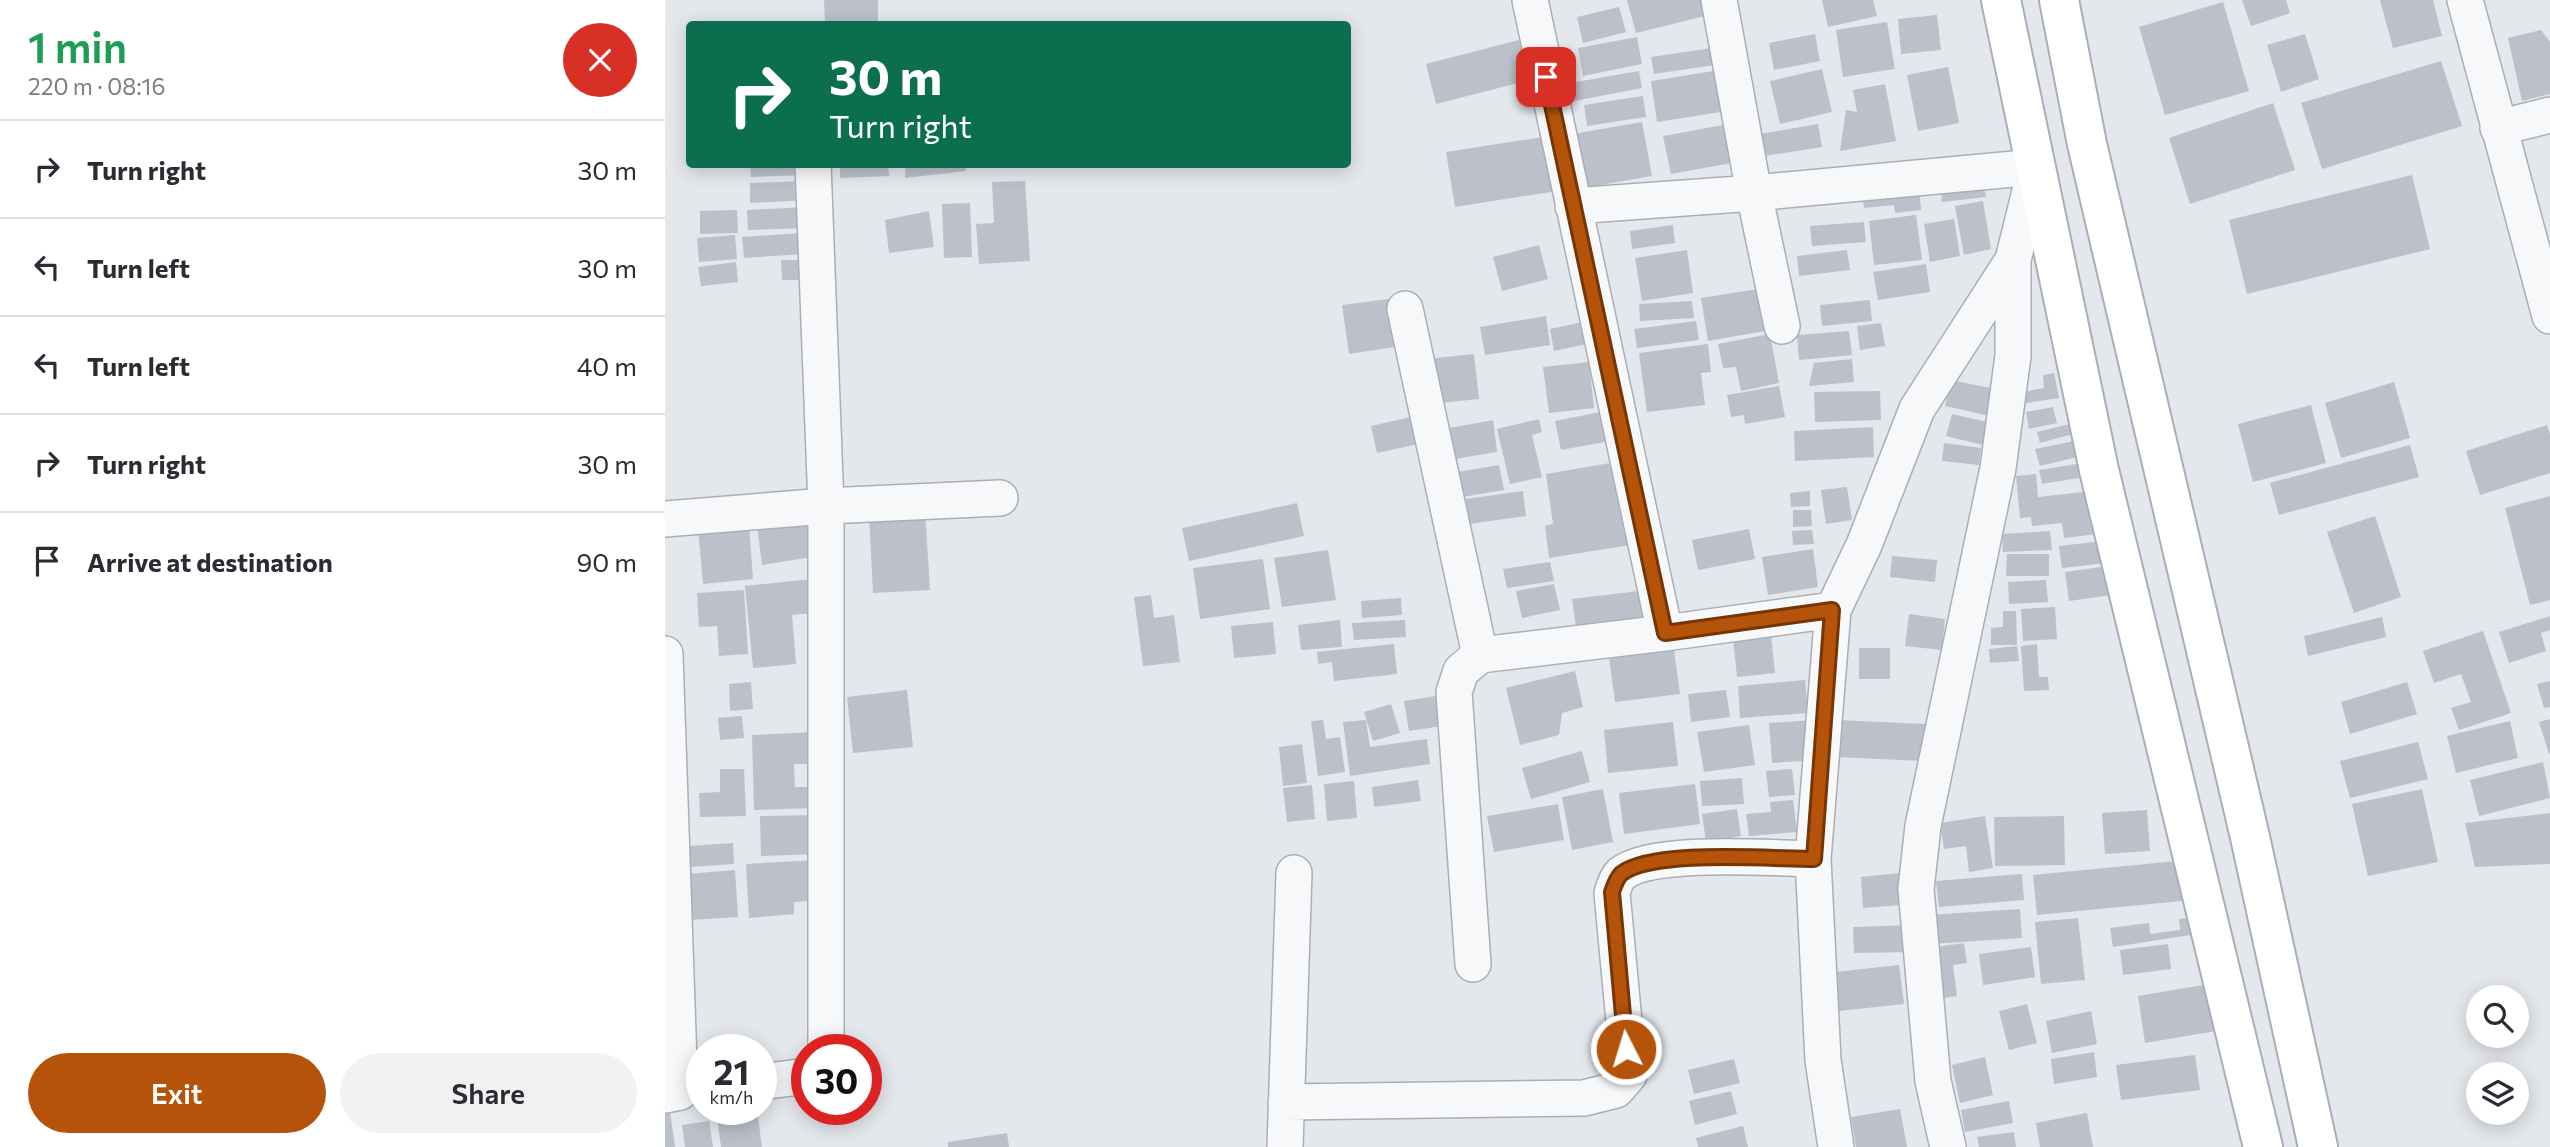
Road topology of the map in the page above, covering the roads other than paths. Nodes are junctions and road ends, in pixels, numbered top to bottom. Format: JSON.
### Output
{"nodes":[{"id":1,"x":1530,"y":0,"type":"edge"},
{"id":2,"x":1719,"y":0,"type":"edge"},
{"id":3,"x":2001,"y":0,"type":"edge"},
{"id":4,"x":2059,"y":0,"type":"edge"},
{"id":5,"x":2465,"y":0,"type":"edge"},
{"id":6,"x":2550,"y":115,"type":"edge"},
{"id":7,"x":2498,"y":128,"type":"junction"},
{"id":8,"x":2036,"y":167,"type":"junction"},
{"id":9,"x":813,"y":168,"type":"edge"},
{"id":10,"x":1754,"y":193,"type":"junction"},
{"id":11,"x":1573,"y":206,"type":"junction"},
{"id":12,"x":2013,"y":260,"type":"junction"},
{"id":13,"x":1405,"y":309,"type":"dead end"},
{"id":14,"x":2550,"y":316,"type":"edge"},
{"id":15,"x":1782,"y":326,"type":"dead end"},
{"id":16,"x":1000,"y":498,"type":"dead end"},
{"id":17,"x":826,"y":506,"type":"junction"},
{"id":18,"x":665,"y":519,"type":"edge"},
{"id":19,"x":1832,"y":610,"type":"junction"},
{"id":20,"x":1665,"y":633,"type":"junction"},
{"id":21,"x":665,"y":654,"type":"edge"},
{"id":22,"x":1480,"y":655,"type":"junction"},
{"id":23,"x":1814,"y":859,"type":"junction"},
{"id":24,"x":1294,"y":873,"type":"dead end"},
{"id":25,"x":1473,"y":964,"type":"dead end"},
{"id":26,"x":826,"y":1034,"type":"edge"},
{"id":27,"x":682,"y":1092,"type":"edge"},
{"id":28,"x":1286,"y":1102,"type":"junction"},
{"id":29,"x":1285,"y":1147,"type":"edge"},
{"id":30,"x":1836,"y":1147,"type":"edge"},
{"id":31,"x":1948,"y":1147,"type":"edge"},
{"id":32,"x":2263,"y":1147,"type":"edge"},
{"id":33,"x":2318,"y":1147,"type":"edge"}],
"edges":[{"from":1,"to":11,"type":"street"},
{"from":2,"to":10,"type":"street"},
{"from":3,"to":8,"type":"main road"},
{"from":4,"to":33,"type":"main road"},
{"from":5,"to":7,"type":"street"},
{"from":6,"to":7,"type":"street"},
{"from":7,"to":14,"type":"street"},
{"from":8,"to":10,"type":"street"},
{"from":8,"to":12,"type":"street"},
{"from":8,"to":32,"type":"main road"},
{"from":9,"to":17,"type":"street"},
{"from":10,"to":11,"type":"street"},
{"from":10,"to":15,"type":"street"},
{"from":11,"to":20,"type":"street"},
{"from":12,"to":19,"type":"street"},
{"from":12,"to":31,"type":"street"},
{"from":13,"to":22,"type":"street"},
{"from":16,"to":17,"type":"street"},
{"from":17,"to":18,"type":"street"},
{"from":17,"to":26,"type":"street"},
{"from":19,"to":20,"type":"street"},
{"from":19,"to":23,"type":"street"},
{"from":20,"to":22,"type":"street"},
{"from":21,"to":27,"type":"street"},
{"from":22,"to":25,"type":"street"},
{"from":23,"to":28,"type":"street"},
{"from":23,"to":30,"type":"street"},
{"from":24,"to":28,"type":"street"},
{"from":28,"to":29,"type":"street"}]}
